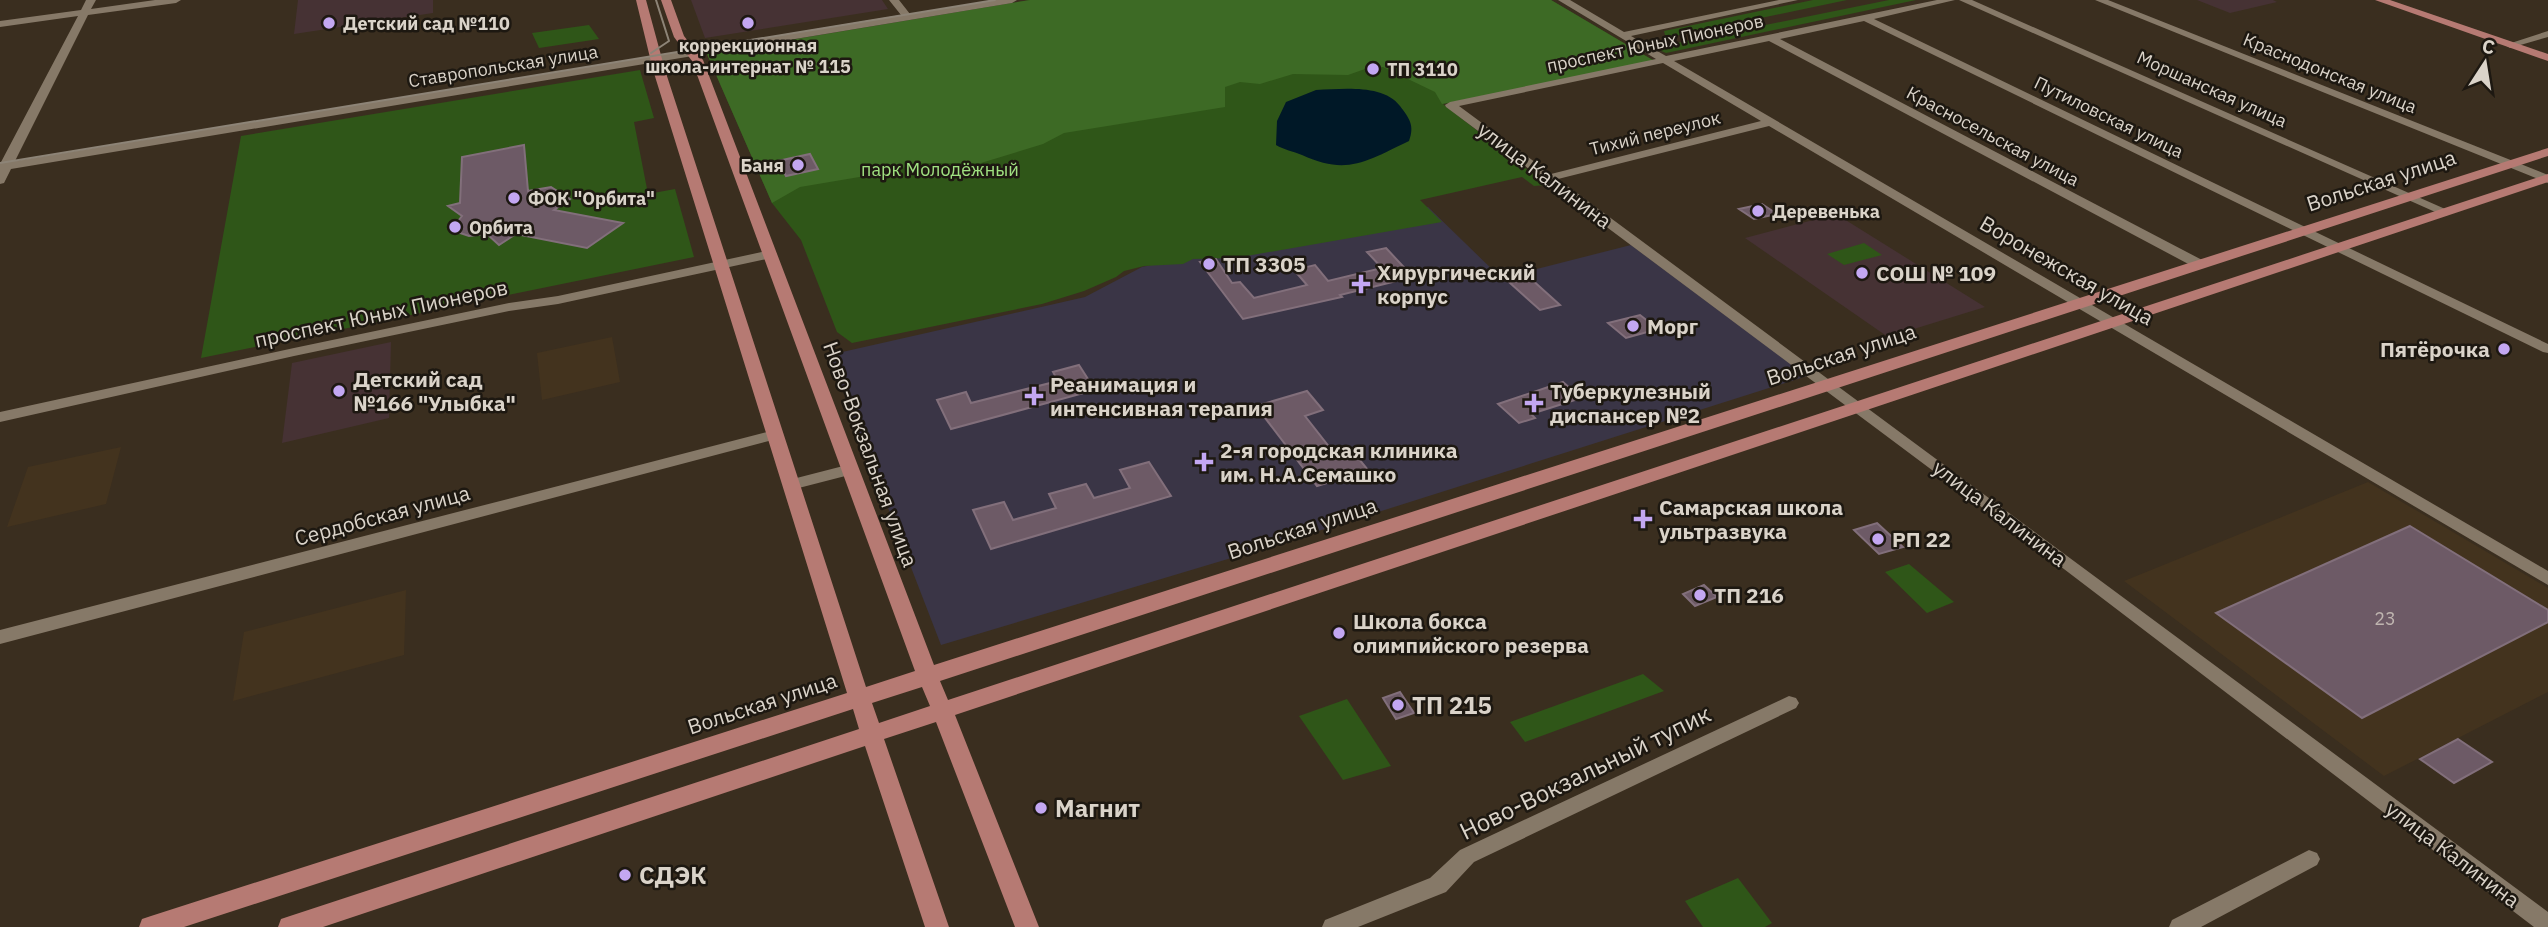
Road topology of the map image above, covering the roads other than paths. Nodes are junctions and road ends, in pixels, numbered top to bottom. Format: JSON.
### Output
{"nodes":[{"id":1,"x":91,"y":0,"type":"edge"},
{"id":2,"x":176,"y":0,"type":"edge"},
{"id":3,"x":641,"y":0,"type":"edge"},
{"id":4,"x":666,"y":0,"type":"edge"},
{"id":5,"x":894,"y":0,"type":"edge"},
{"id":6,"x":1012,"y":0,"type":"edge"},
{"id":7,"x":1563,"y":0,"type":"edge"},
{"id":8,"x":1793,"y":0,"type":"edge"},
{"id":9,"x":1950,"y":0,"type":"edge"},
{"id":10,"x":1964,"y":0,"type":"edge"},
{"id":11,"x":2100,"y":0,"type":"edge"},
{"id":12,"x":2380,"y":0,"type":"edge"},
{"id":13,"x":84,"y":13,"type":"junction"},
{"id":14,"x":907,"y":17,"type":"junction"},
{"id":15,"x":1865,"y":18,"type":"junction"},
{"id":16,"x":0,"y":24,"type":"edge"},
{"id":17,"x":2548,"y":34,"type":"edge"},
{"id":18,"x":1622,"y":35,"type":"junction"},
{"id":19,"x":1772,"y":38,"type":"junction"},
{"id":20,"x":2510,"y":45,"type":"junction"},
{"id":21,"x":688,"y":49,"type":"junction"},
{"id":22,"x":656,"y":54,"type":"junction"},
{"id":23,"x":2548,"y":58,"type":"edge"},
{"id":24,"x":1666,"y":61,"type":"junction"},
{"id":25,"x":1450,"y":105,"type":"joint"},
{"id":26,"x":1772,"y":122,"type":"junction"},
{"id":27,"x":2548,"y":152,"type":"edge"},
{"id":28,"x":5,"y":162,"type":"edge"},
{"id":29,"x":2511,"y":164,"type":"junction"},
{"id":30,"x":1548,"y":177,"type":"junction"},
{"id":31,"x":2548,"y":178,"type":"edge"},
{"id":32,"x":0,"y":180,"type":"edge"},
{"id":33,"x":2412,"y":195,"type":"junction"},
{"id":34,"x":2446,"y":212,"type":"junction"},
{"id":35,"x":2304,"y":230,"type":"junction"},
{"id":36,"x":2337,"y":248,"type":"junction"},
{"id":37,"x":771,"y":254,"type":"junction"},
{"id":38,"x":2199,"y":264,"type":"junction"},
{"id":39,"x":722,"y":265,"type":"junction"},
{"id":40,"x":2080,"y":302,"type":"junction"},
{"id":41,"x":2113,"y":322,"type":"junction"},
{"id":42,"x":2548,"y":349,"type":"edge"},
{"id":43,"x":1826,"y":384,"type":"junction"},
{"id":44,"x":1855,"y":407,"type":"junction"},
{"id":45,"x":0,"y":417,"type":"edge"},
{"id":46,"x":775,"y":435,"type":"junction"},
{"id":47,"x":851,"y":469,"type":"junction"},
{"id":48,"x":792,"y":485,"type":"junction"},
{"id":49,"x":2548,"y":579,"type":"edge"},
{"id":50,"x":0,"y":637,"type":"edge"},
{"id":51,"x":927,"y":675,"type":"junction"},
{"id":52,"x":859,"y":698,"type":"junction"},
{"id":53,"x":1789,"y":704,"type":"dead end"},
{"id":54,"x":942,"y":710,"type":"junction"},
{"id":55,"x":872,"y":734,"type":"junction"},
{"id":56,"x":2309,"y":859,"type":"dead end"},
{"id":57,"x":2548,"y":925,"type":"edge"},
{"id":58,"x":151,"y":927,"type":"edge"},
{"id":59,"x":290,"y":927,"type":"edge"},
{"id":60,"x":937,"y":927,"type":"edge"},
{"id":61,"x":1027,"y":927,"type":"edge"},
{"id":62,"x":1333,"y":927,"type":"edge"},
{"id":63,"x":2180,"y":927,"type":"edge"}],
"edges":[{"from":1,"to":13,"type":"street"},
{"from":2,"to":13,"type":"street"},
{"from":3,"to":22,"type":"main road"},
{"from":4,"to":21,"type":"main road","name":"Ново-Вокзальная улица"},
{"from":5,"to":14,"type":"street"},
{"from":6,"to":14,"type":"street","name":"Ставропольская улица"},
{"from":7,"to":18,"type":"street","name":"Воронежская улица"},
{"from":8,"to":18,"type":"street","name":"проспект Юных Пионеров"},
{"from":9,"to":15,"type":"street","name":"проспект Юных Пионеров"},
{"from":10,"to":33,"type":"street","name":"Моршанская улица"},
{"from":11,"to":29,"type":"street","name":"Краснодонская улица"},
{"from":12,"to":20,"type":"main road"},
{"from":13,"to":16,"type":"street"},
{"from":13,"to":28,"type":"street"},
{"from":14,"to":21,"type":"street","name":"Ставропольская улица"},
{"from":15,"to":19,"type":"street","name":"проспект Юных Пионеров"},
{"from":15,"to":35,"type":"street","name":"Путиловская улица"},
{"from":17,"to":20,"type":"street"},
{"from":18,"to":24,"type":"street","name":"Воронежская улица"},
{"from":19,"to":24,"type":"street","name":"проспект Юных Пионеров"},
{"from":19,"to":38,"type":"street","name":"Красносельская улица"},
{"from":20,"to":23,"type":"main road"},
{"from":21,"to":22,"type":"street","name":"Ставропольская улица"},
{"from":21,"to":37,"type":"main road","name":"Ново-Вокзальная улица"},
{"from":22,"to":28,"type":"street","name":"Ставропольская улица"},
{"from":22,"to":39,"type":"main road"},
{"from":24,"to":25,"type":"street","name":"проспект Юных Пионеров"},
{"from":24,"to":26,"type":"street","name":"Воронежская улица"},
{"from":25,"to":30,"type":"street","name":"улица Калинина"},
{"from":26,"to":30,"type":"street","name":"Тихий переулок"},
{"from":26,"to":40,"type":"street","name":"Воронежская улица"},
{"from":27,"to":29,"type":"main road","name":"Вольская улица"},
{"from":28,"to":32,"type":"street"},
{"from":29,"to":31,"type":"street","name":"Краснодонская улица"},
{"from":29,"to":33,"type":"main road","name":"Вольская улица"},
{"from":30,"to":43,"type":"street","name":"улица Калинина"},
{"from":31,"to":34,"type":"main road"},
{"from":33,"to":34,"type":"street","name":"Моршанская улица"},
{"from":33,"to":35,"type":"main road","name":"Вольская улица"},
{"from":34,"to":36,"type":"main road"},
{"from":35,"to":36,"type":"street","name":"Путиловская улица"},
{"from":35,"to":38,"type":"main road","name":"Вольская улица"},
{"from":36,"to":41,"type":"main road"},
{"from":36,"to":42,"type":"street","name":"Путиловская улица"},
{"from":37,"to":39,"type":"street","name":"проспект Юных Пионеров"},
{"from":37,"to":47,"type":"main road","name":"Ново-Вокзальная улица"},
{"from":38,"to":40,"type":"main road","name":"Вольская улица"},
{"from":39,"to":45,"type":"street","name":"проспект Юных Пионеров"},
{"from":39,"to":46,"type":"main road"},
{"from":40,"to":41,"type":"street","name":"Воронежская улица"},
{"from":40,"to":43,"type":"main road","name":"Вольская улица"},
{"from":41,"to":44,"type":"main road"},
{"from":41,"to":49,"type":"street","name":"Воронежская улица"},
{"from":43,"to":44,"type":"street","name":"улица Калинина"},
{"from":43,"to":51,"type":"main road","name":"Вольская улица"},
{"from":44,"to":54,"type":"main road"},
{"from":44,"to":57,"type":"street","name":"улица Калинина"},
{"from":46,"to":48,"type":"main road"},
{"from":46,"to":50,"type":"street","name":"Сердобская улица"},
{"from":47,"to":48,"type":"street"},
{"from":47,"to":51,"type":"main road","name":"Ново-Вокзальная улица"},
{"from":48,"to":52,"type":"main road"},
{"from":51,"to":52,"type":"main road","name":"Вольская улица"},
{"from":51,"to":54,"type":"main road","name":"Ново-Вокзальная улица"},
{"from":52,"to":55,"type":"main road"},
{"from":52,"to":58,"type":"main road","name":"Вольская улица"},
{"from":53,"to":62,"type":"street","name":"Ново-Вокзальный тупик"},
{"from":54,"to":55,"type":"main road"},
{"from":54,"to":61,"type":"main road","name":"Ново-Вокзальная улица"},
{"from":55,"to":59,"type":"main road"},
{"from":55,"to":60,"type":"main road"},
{"from":56,"to":63,"type":"street"}]}
